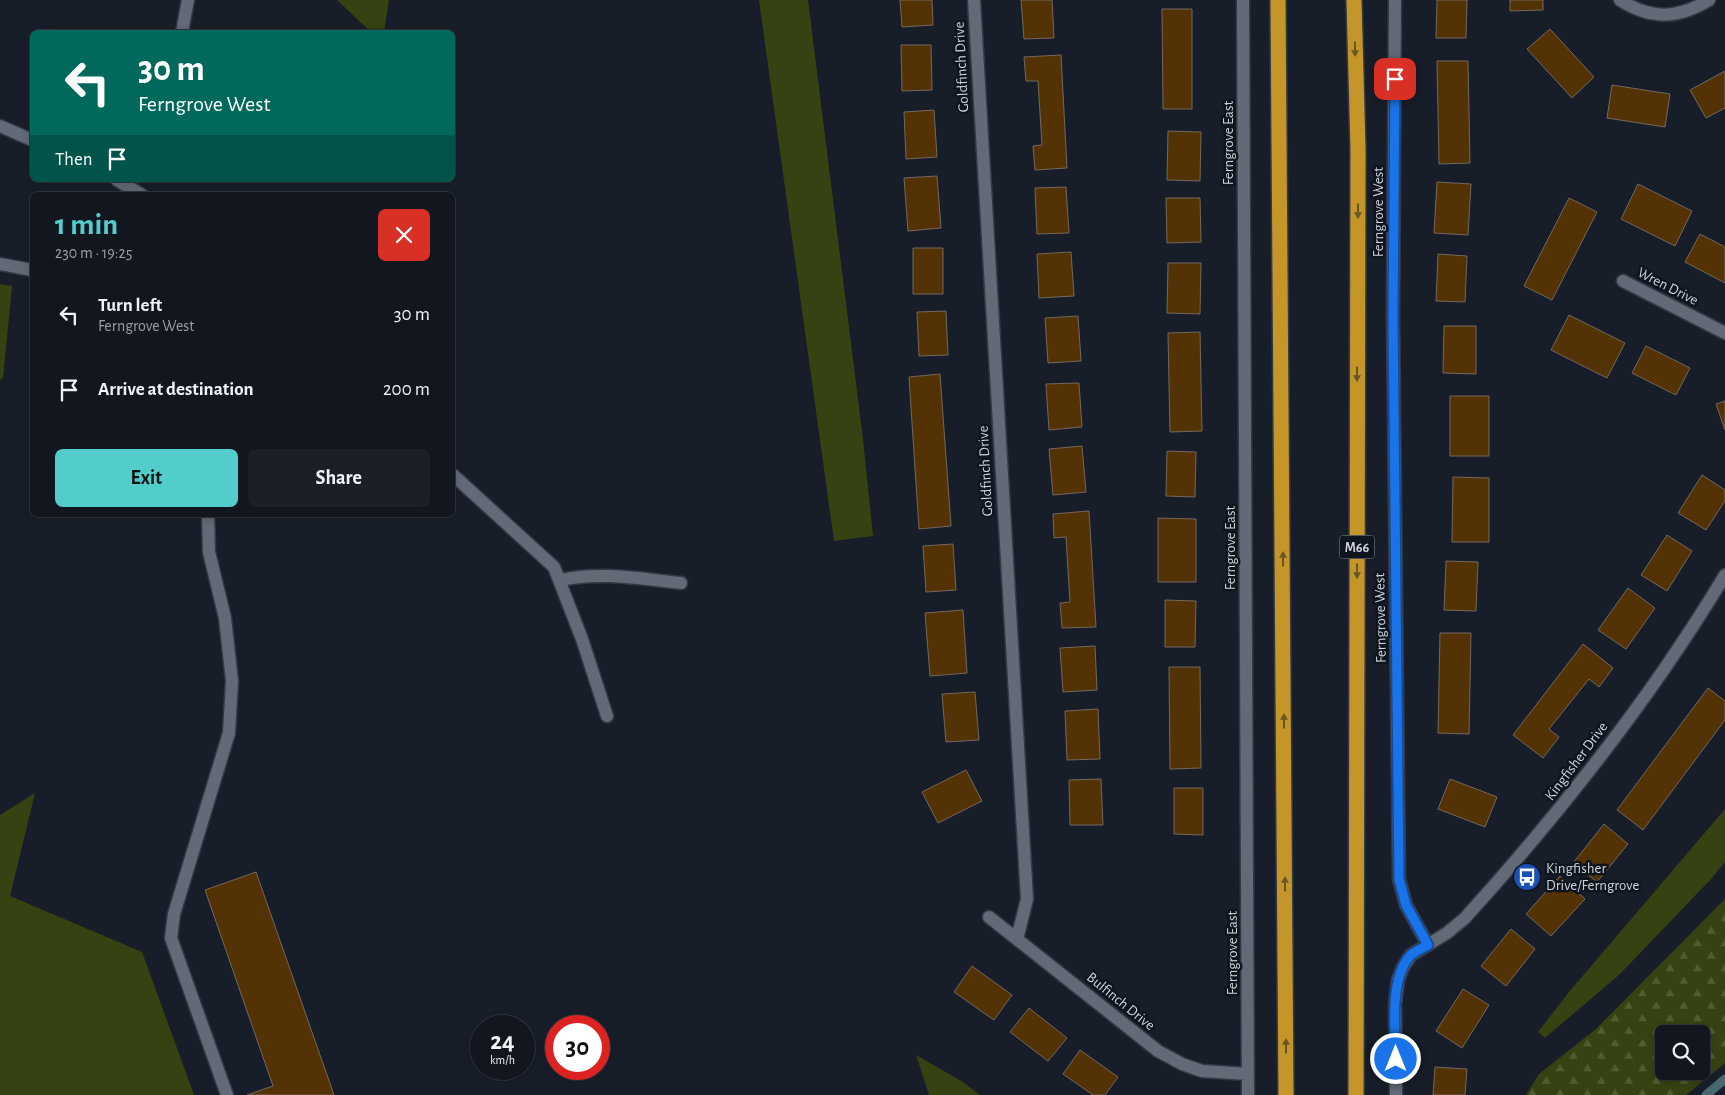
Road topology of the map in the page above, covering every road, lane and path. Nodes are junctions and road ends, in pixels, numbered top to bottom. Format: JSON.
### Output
{"nodes":[{"id":1,"x":188,"y":0,"type":"edge"},
{"id":2,"x":974,"y":0,"type":"edge"},
{"id":3,"x":1243,"y":0,"type":"edge"},
{"id":4,"x":1278,"y":0,"type":"edge"},
{"id":5,"x":1354,"y":0,"type":"edge"},
{"id":6,"x":1395,"y":0,"type":"edge"},
{"id":7,"x":1620,"y":0,"type":"edge"},
{"id":8,"x":1709,"y":0,"type":"edge"},
{"id":9,"x":182,"y":30,"type":"edge"},
{"id":10,"x":0,"y":126,"type":"edge"},
{"id":11,"x":30,"y":139,"type":"edge"},
{"id":12,"x":120,"y":182,"type":"edge"},
{"id":13,"x":137,"y":192,"type":"edge"},
{"id":14,"x":0,"y":264,"type":"edge"},
{"id":15,"x":30,"y":270,"type":"edge"},
{"id":16,"x":1623,"y":281,"type":"dead end"},
{"id":17,"x":1725,"y":333,"type":"edge"},
{"id":18,"x":455,"y":477,"type":"edge"},
{"id":19,"x":208,"y":517,"type":"edge"},
{"id":20,"x":1725,"y":575,"type":"edge"},
{"id":21,"x":561,"y":580,"type":"junction"},
{"id":22,"x":682,"y":583,"type":"dead end"},
{"id":23,"x":607,"y":716,"type":"dead end"},
{"id":24,"x":989,"y":917,"type":"dead end"},
{"id":25,"x":1017,"y":939,"type":"junction"},
{"id":26,"x":1428,"y":945,"type":"junction"},
{"id":27,"x":1248,"y":1074,"type":"junction"},
{"id":28,"x":227,"y":1095,"type":"edge"},
{"id":29,"x":1248,"y":1095,"type":"edge"},
{"id":30,"x":1286,"y":1095,"type":"edge"},
{"id":31,"x":1356,"y":1095,"type":"edge"},
{"id":32,"x":1396,"y":1095,"type":"edge"}],
"edges":[{"from":1,"to":9,"type":"street"},
{"from":2,"to":25,"type":"street","name":"Goldfinch Drive"},
{"from":3,"to":27,"type":"street","name":"Ferngrove East"},
{"from":30,"to":4,"type":"highway","one_way":true},
{"from":5,"to":31,"type":"highway","number":"M66","one_way":true},
{"from":6,"to":26,"type":"street","name":"Ferngrove West"},
{"from":7,"to":8,"type":"street"},
{"from":10,"to":11,"type":"street"},
{"from":12,"to":13,"type":"street"},
{"from":14,"to":15,"type":"street"},
{"from":16,"to":17,"type":"street","name":"Wren Drive"},
{"from":18,"to":21,"type":"street"},
{"from":19,"to":28,"type":"street"},
{"from":20,"to":26,"type":"street","name":"Kingfisher Drive"},
{"from":21,"to":22,"type":"street"},
{"from":21,"to":23,"type":"street"},
{"from":24,"to":25,"type":"street","name":"Bulfinch Drive"},
{"from":25,"to":27,"type":"street","name":"Bulfinch Drive"},
{"from":26,"to":32,"type":"street"},
{"from":27,"to":29,"type":"street","name":"Ferngrove East"}]}
